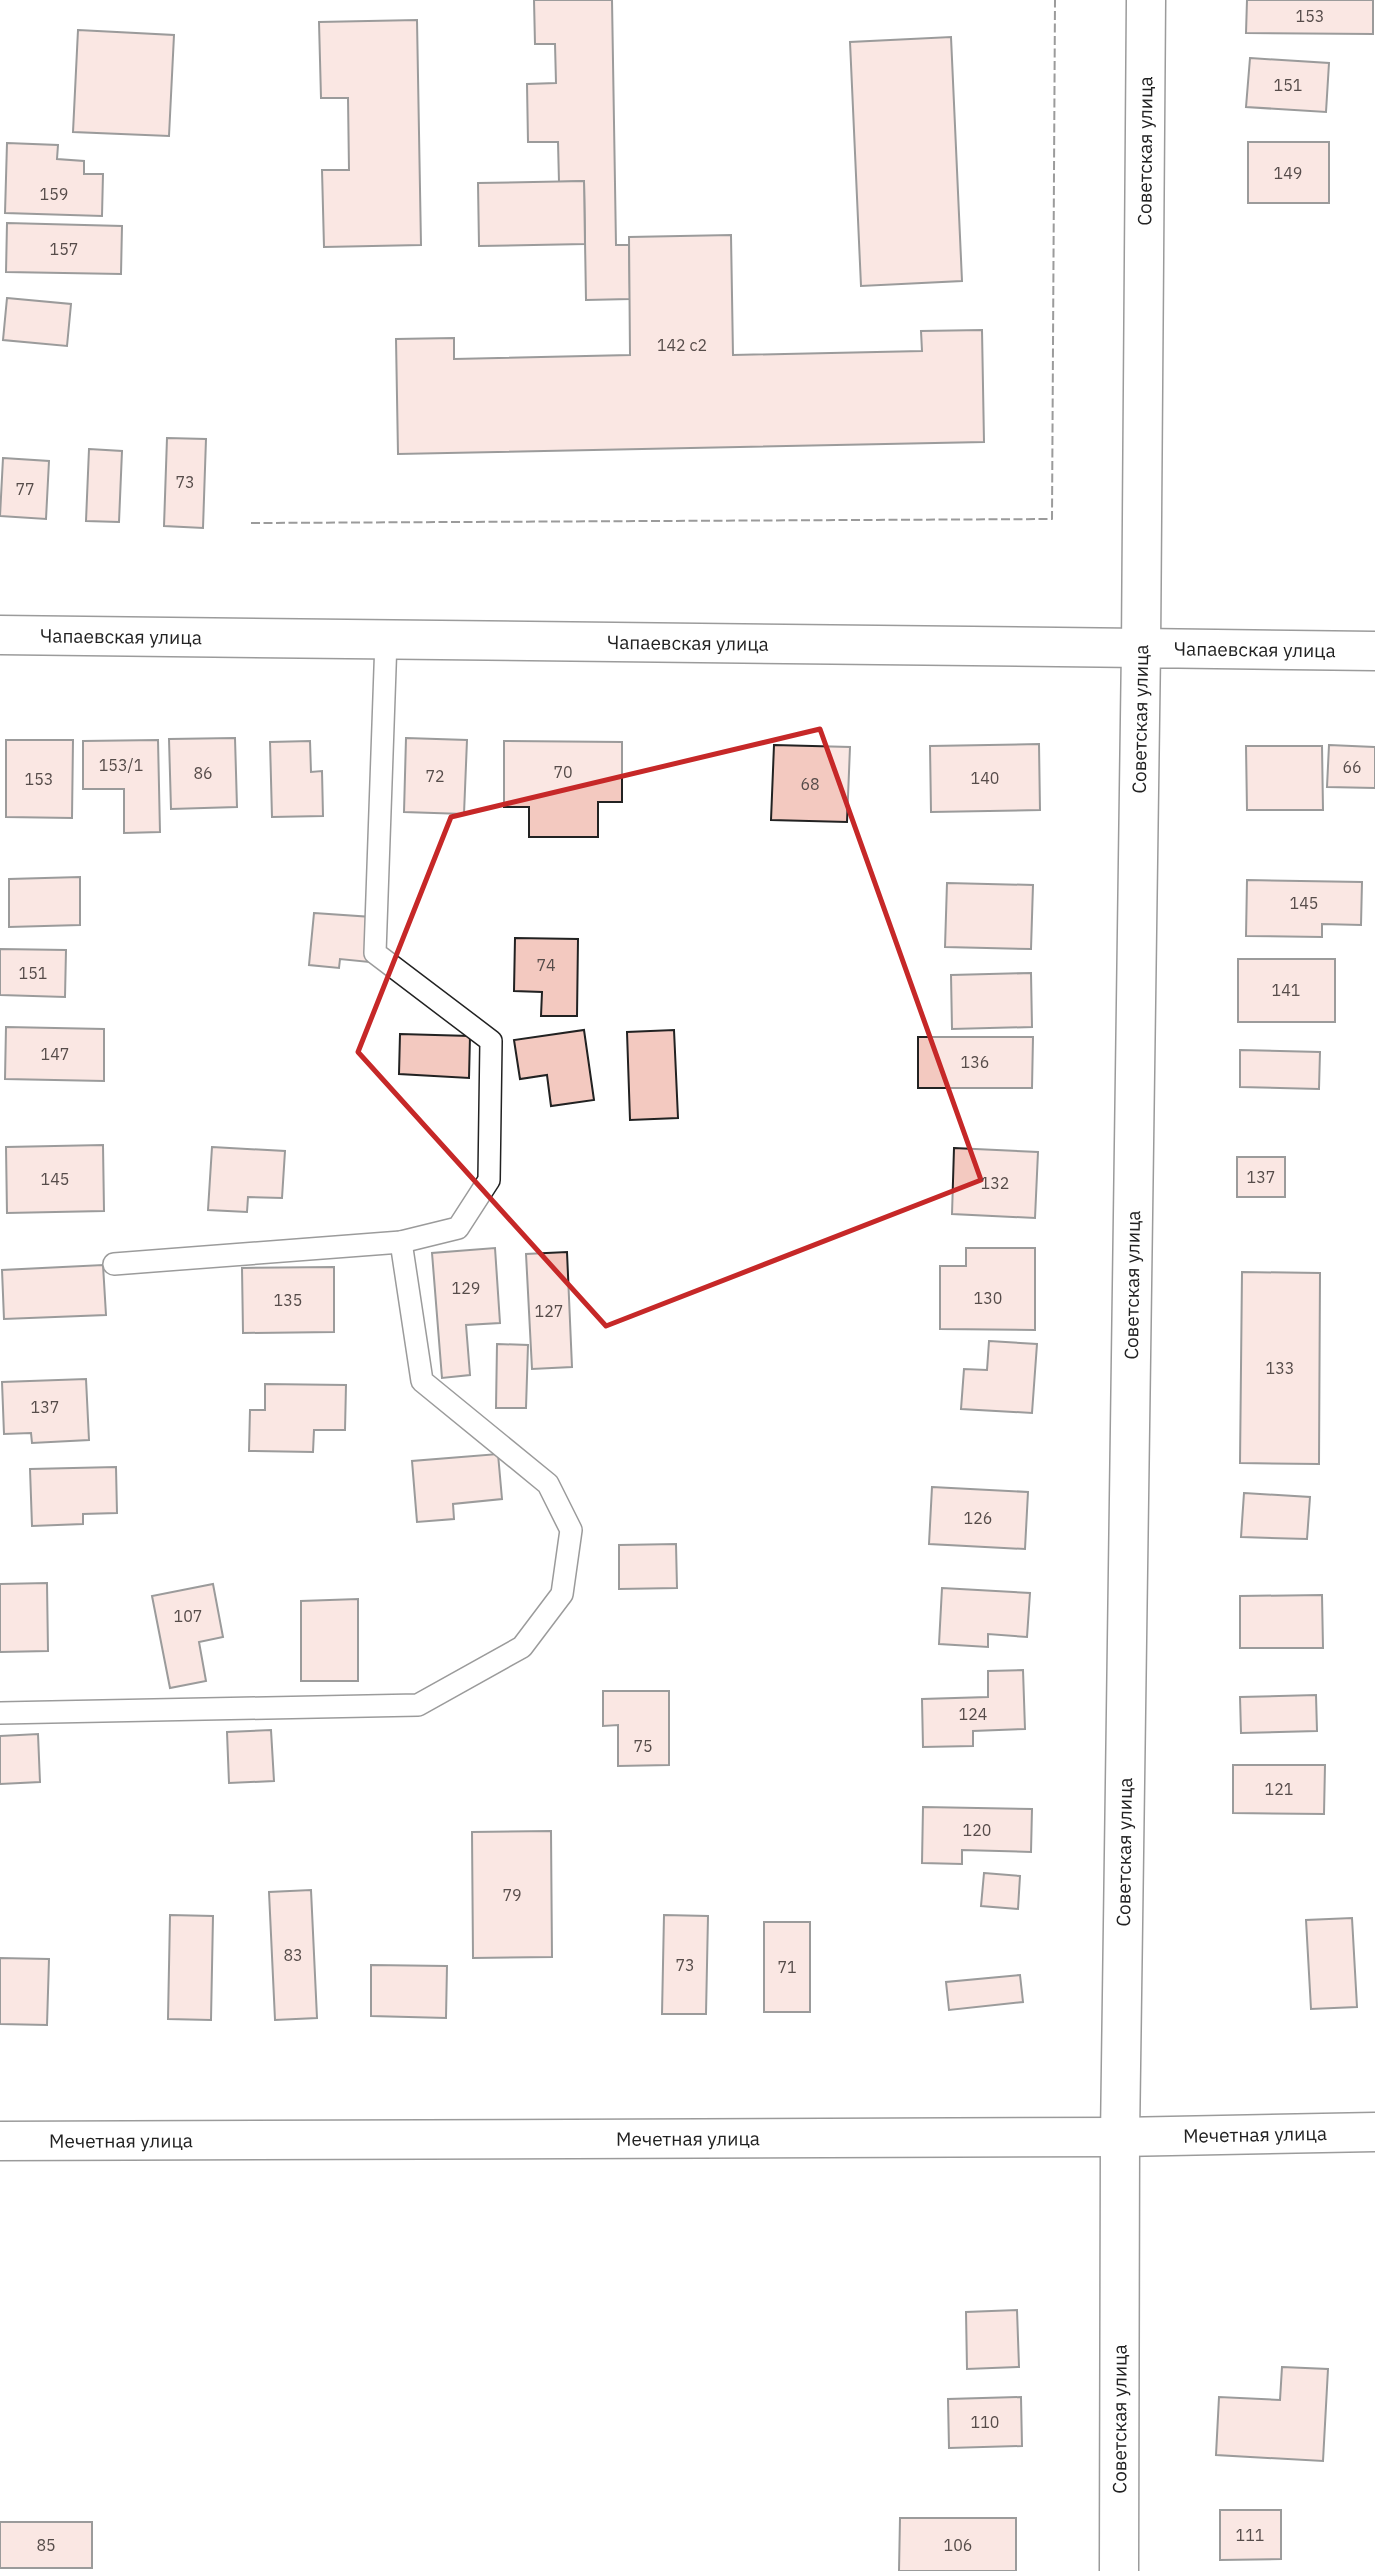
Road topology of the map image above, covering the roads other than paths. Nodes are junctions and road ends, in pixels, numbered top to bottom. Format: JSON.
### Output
{"nodes":[{"id":1,"x":1146,"y":0,"type":"edge"},
{"id":2,"x":0,"y":635,"type":"edge"},
{"id":3,"x":386,"y":640,"type":"junction"},
{"id":4,"x":1141,"y":648,"type":"junction"},
{"id":5,"x":1375,"y":651,"type":"edge"},
{"id":6,"x":401,"y":1242,"type":"junction"},
{"id":7,"x":114,"y":1264,"type":"dead end"},
{"id":8,"x":0,"y":1713,"type":"edge"},
{"id":9,"x":1375,"y":2132,"type":"edge"},
{"id":10,"x":1120,"y":2137,"type":"junction"},
{"id":11,"x":0,"y":2141,"type":"edge"},
{"id":12,"x":1119,"y":2571,"type":"edge"}],
"edges":[{"from":1,"to":4,"type":"street","name":"Советская улица"},
{"from":2,"to":3,"type":"street","name":"Чапаевская улица"},
{"from":3,"to":4,"type":"street","name":"Чапаевская улица"},
{"from":3,"to":6,"type":"lane"},
{"from":4,"to":5,"type":"street","name":"Чапаевская улица"},
{"from":4,"to":10,"type":"street","name":"Советская улица"},
{"from":6,"to":7,"type":"lane"},
{"from":6,"to":8,"type":"lane"},
{"from":9,"to":10,"type":"street","name":"Мечетная улица"},
{"from":10,"to":11,"type":"street","name":"Мечетная улица"},
{"from":10,"to":12,"type":"street","name":"Советская улица"}]}
